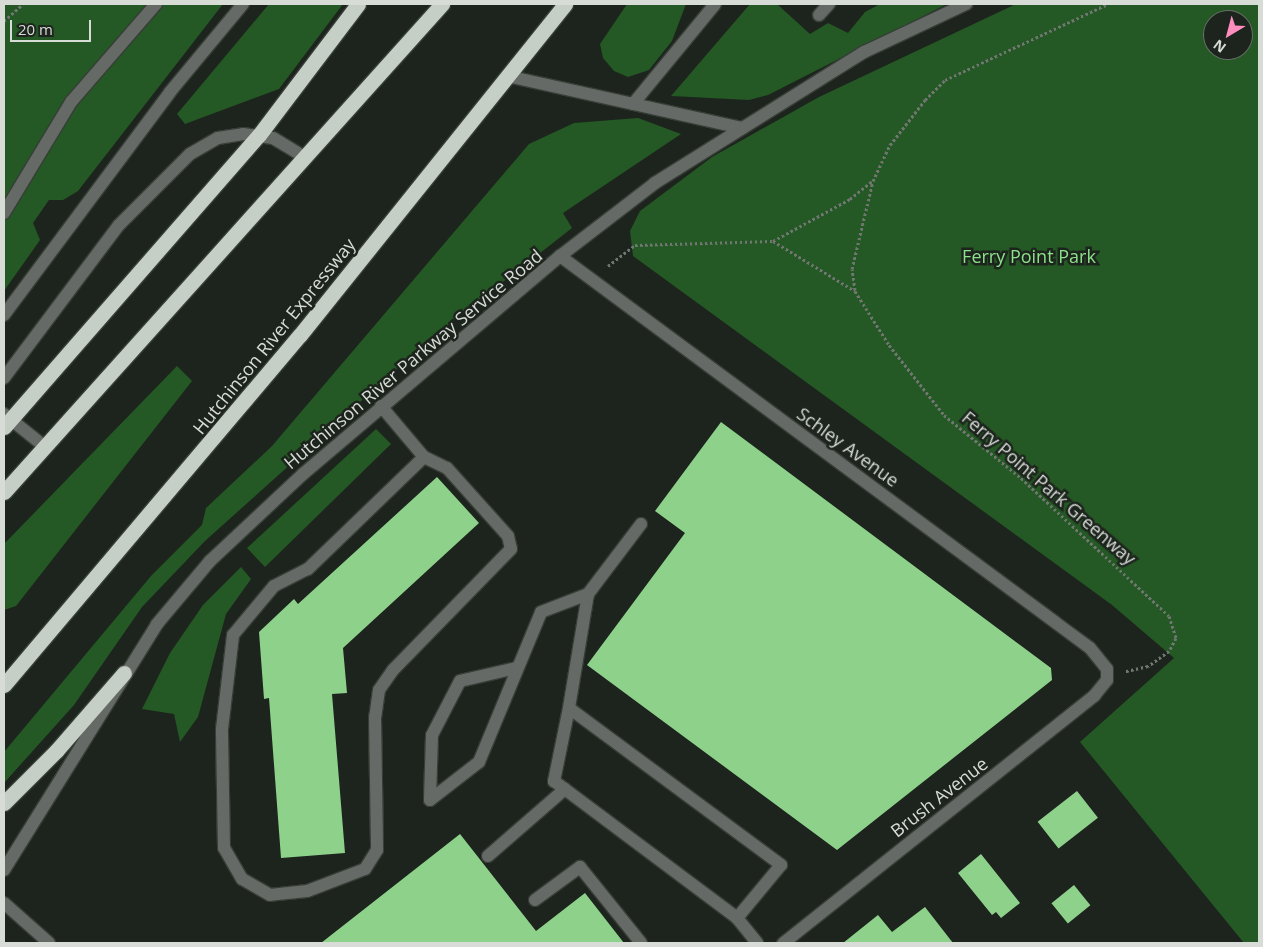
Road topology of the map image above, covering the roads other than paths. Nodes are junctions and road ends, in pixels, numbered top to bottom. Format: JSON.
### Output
{"nodes":[{"id":1,"x":156,"y":4,"type":"edge"},
{"id":2,"x":243,"y":4,"type":"edge"},
{"id":3,"x":358,"y":4,"type":"edge"},
{"id":4,"x":442,"y":4,"type":"edge"},
{"id":5,"x":564,"y":4,"type":"edge"},
{"id":6,"x":715,"y":4,"type":"edge"},
{"id":7,"x":829,"y":4,"type":"edge"},
{"id":8,"x":966,"y":4,"type":"edge"},
{"id":9,"x":819,"y":15,"type":"dead end"},
{"id":10,"x":507,"y":76,"type":"junction"},
{"id":11,"x":633,"y":104,"type":"junction"},
{"id":12,"x":742,"y":128,"type":"junction"},
{"id":13,"x":259,"y":135,"type":"junction"},
{"id":14,"x":306,"y":157,"type":"junction"},
{"id":15,"x":4,"y":213,"type":"edge"},
{"id":16,"x":560,"y":256,"type":"junction"},
{"id":17,"x":4,"y":315,"type":"edge"},
{"id":18,"x":4,"y":378,"type":"edge"},
{"id":19,"x":381,"y":406,"type":"junction"},
{"id":20,"x":6,"y":420,"type":"edge"},
{"id":21,"x":44,"y":446,"type":"junction"},
{"id":22,"x":424,"y":457,"type":"junction"},
{"id":23,"x":4,"y":492,"type":"edge"},
{"id":24,"x":641,"y":524,"type":"dead end"},
{"id":25,"x":588,"y":594,"type":"junction"},
{"id":26,"x":516,"y":668,"type":"junction"},
{"id":27,"x":124,"y":673,"type":"junction"},
{"id":28,"x":1108,"y":673,"type":"joint"},
{"id":29,"x":7,"y":675,"type":"edge"},
{"id":30,"x":569,"y":708,"type":"junction"},
{"id":31,"x":565,"y":789,"type":"junction"},
{"id":32,"x":4,"y":803,"type":"edge"},
{"id":33,"x":488,"y":856,"type":"dead end"},
{"id":34,"x":4,"y":870,"type":"edge"},
{"id":35,"x":535,"y":900,"type":"dead end"},
{"id":36,"x":4,"y":903,"type":"edge"},
{"id":37,"x":737,"y":918,"type":"junction"},
{"id":38,"x":49,"y":943,"type":"edge"},
{"id":39,"x":641,"y":943,"type":"edge"},
{"id":40,"x":757,"y":943,"type":"edge"},
{"id":41,"x":782,"y":943,"type":"edge"}],
"edges":[{"from":1,"to":15,"type":"street"},
{"from":2,"to":17,"type":"street"},
{"from":3,"to":13,"type":"highway"},
{"from":4,"to":14,"type":"highway"},
{"from":5,"to":10,"type":"highway","name":"Hutchinson River Expressway"},
{"from":6,"to":11,"type":"street"},
{"from":7,"to":9,"type":"street"},
{"from":8,"to":12,"type":"street","name":"Hutchinson River Parkway Service Road"},
{"from":10,"to":11,"type":"street"},
{"from":10,"to":29,"type":"highway","name":"Hutchinson River Expressway"},
{"from":11,"to":12,"type":"street"},
{"from":12,"to":16,"type":"street","name":"Hutchinson River Parkway Service Road"},
{"from":13,"to":14,"type":"street"},
{"from":13,"to":18,"type":"street"},
{"from":13,"to":20,"type":"highway"},
{"from":14,"to":21,"type":"highway"},
{"from":16,"to":19,"type":"street","name":"Hutchinson River Parkway Service Road"},
{"from":16,"to":28,"type":"street","name":"Schley Avenue"},
{"from":19,"to":22,"type":"street"},
{"from":19,"to":27,"type":"street","name":"Hutchinson River Parkway Service Road"},
{"from":20,"to":21,"type":"street"},
{"from":21,"to":23,"type":"highway"},
{"from":22,"to":22,"type":"street"},
{"from":24,"to":25,"type":"street"},
{"from":25,"to":26,"type":"street"},
{"from":25,"to":30,"type":"street"},
{"from":26,"to":26,"type":"street"},
{"from":27,"to":32,"type":"highway"},
{"from":27,"to":34,"type":"street","name":"Hutchinson River Parkway Service Road"},
{"from":28,"to":41,"type":"street","name":"Brush Avenue"},
{"from":30,"to":31,"type":"street"},
{"from":30,"to":37,"type":"street"},
{"from":31,"to":33,"type":"street"},
{"from":31,"to":37,"type":"street"},
{"from":35,"to":39,"type":"street"},
{"from":36,"to":38,"type":"street"},
{"from":37,"to":40,"type":"street"}]}
